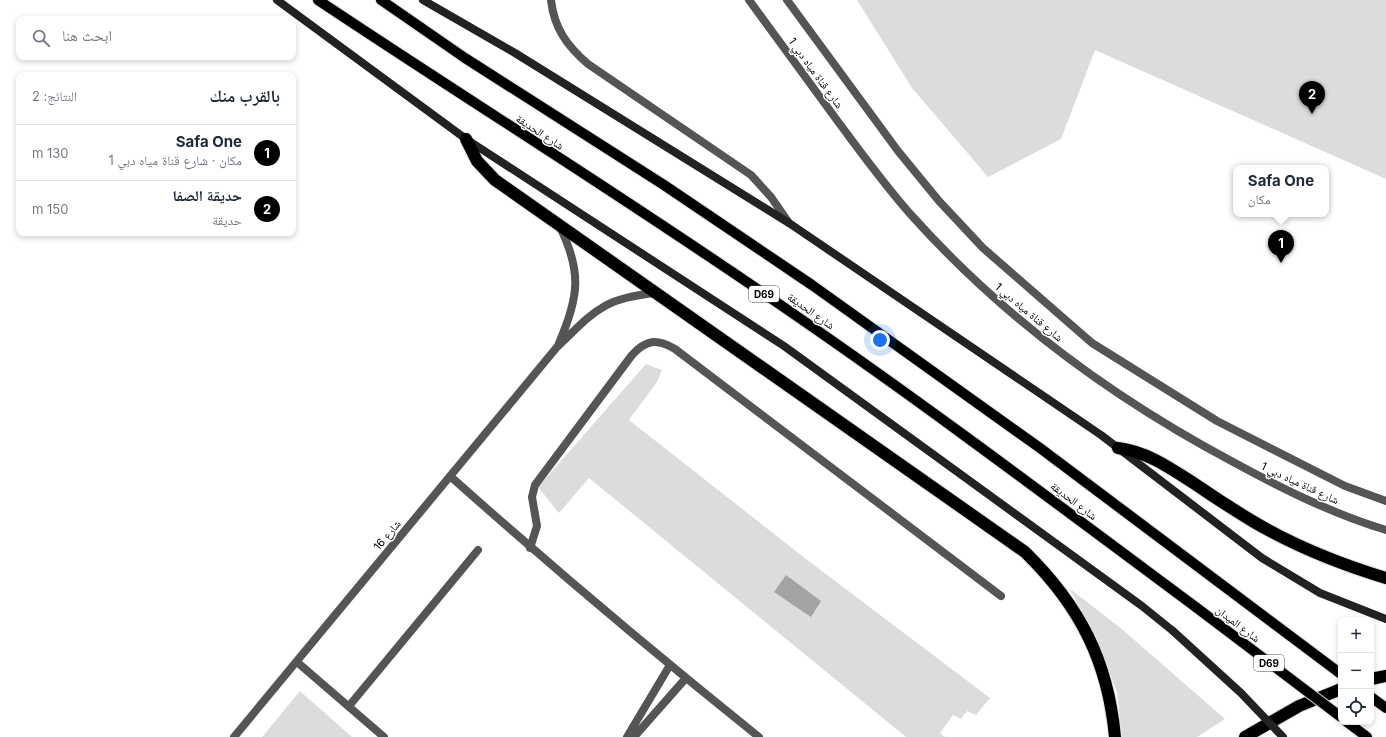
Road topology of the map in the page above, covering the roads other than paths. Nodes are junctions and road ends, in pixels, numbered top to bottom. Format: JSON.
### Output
{"nodes":[{"id":1,"x":277,"y":0,"type":"edge"},
{"id":2,"x":318,"y":0,"type":"edge"},
{"id":3,"x":381,"y":0,"type":"edge"},
{"id":4,"x":423,"y":0,"type":"edge"},
{"id":5,"x":551,"y":0,"type":"edge"},
{"id":6,"x":749,"y":0,"type":"edge"},
{"id":7,"x":787,"y":0,"type":"edge"},
{"id":8,"x":466,"y":139,"type":"junction"},
{"id":9,"x":789,"y":223,"type":"junction"},
{"id":10,"x":560,"y":227,"type":"junction"},
{"id":11,"x":657,"y":292,"type":"junction"},
{"id":12,"x":557,"y":347,"type":"junction"},
{"id":13,"x":1118,"y":448,"type":"junction"},
{"id":14,"x":450,"y":476,"type":"junction"},
{"id":15,"x":1386,"y":501,"type":"edge"},
{"id":16,"x":1386,"y":530,"type":"edge"},
{"id":17,"x":530,"y":548,"type":"junction"},
{"id":18,"x":478,"y":550,"type":"dead end"},
{"id":19,"x":1386,"y":578,"type":"edge"},
{"id":20,"x":1219,"y":582,"type":"joint"},
{"id":21,"x":1001,"y":596,"type":"dead end"},
{"id":22,"x":1197,"y":608,"type":"joint"},
{"id":23,"x":1386,"y":619,"type":"edge"},
{"id":24,"x":297,"y":662,"type":"junction"},
{"id":25,"x":670,"y":665,"type":"junction"},
{"id":26,"x":1338,"y":672,"type":"edge"},
{"id":27,"x":1386,"y":676,"type":"edge"},
{"id":28,"x":686,"y":678,"type":"junction"},
{"id":29,"x":1374,"y":678,"type":"edge"},
{"id":30,"x":1338,"y":690,"type":"edge"},
{"id":31,"x":1374,"y":699,"type":"edge"},
{"id":32,"x":349,"y":706,"type":"junction"},
{"id":33,"x":1386,"y":708,"type":"edge"},
{"id":34,"x":1338,"y":715,"type":"edge"},
{"id":35,"x":1351,"y":725,"type":"edge"},
{"id":36,"x":234,"y":737,"type":"edge"},
{"id":37,"x":384,"y":737,"type":"edge"},
{"id":38,"x":627,"y":737,"type":"edge"},
{"id":39,"x":634,"y":737,"type":"edge"},
{"id":40,"x":760,"y":737,"type":"edge"},
{"id":41,"x":1115,"y":737,"type":"edge"},
{"id":42,"x":1245,"y":737,"type":"edge"},
{"id":43,"x":1282,"y":737,"type":"edge"},
{"id":44,"x":1367,"y":737,"type":"edge"}],
"edges":[{"from":1,"to":8,"type":"main road"},
{"from":2,"to":22,"type":"main road","name":"شارع الحديقة","number":"D69"},
{"from":3,"to":20,"type":"main road","name":"شارع الحديقة"},
{"from":4,"to":9,"type":"main road"},
{"from":5,"to":9,"type":"street"},
{"from":6,"to":16,"type":"street","name":"شارع قناة مياه دبي 1"},
{"from":7,"to":15,"type":"street","name":"شارع قناة مياه دبي 1"},
{"from":8,"to":10,"type":"highway"},
{"from":8,"to":43,"type":"main road","bridge":true},
{"from":9,"to":13,"type":"main road"},
{"from":10,"to":11,"type":"highway"},
{"from":10,"to":12,"type":"street","name":"شارع 16"},
{"from":11,"to":12,"type":"street","name":"شارع 16"},
{"from":11,"to":41,"type":"highway"},
{"from":12,"to":14,"type":"street","name":"شارع 16"},
{"from":13,"to":19,"type":"highway"},
{"from":13,"to":23,"type":"main road"},
{"from":14,"to":17,"type":"street"},
{"from":14,"to":24,"type":"street","name":"شارع 16"},
{"from":17,"to":21,"type":"street"},
{"from":17,"to":25,"type":"street"},
{"from":18,"to":32,"type":"street"},
{"from":20,"to":26,"type":"main road","name":"شارع الميدان"},
{"from":22,"to":34,"type":"main road","name":"شارع الميدان","number":"D69","bridge":true},
{"from":24,"to":32,"type":"street"},
{"from":24,"to":36,"type":"street","name":"شارع 16"},
{"from":25,"to":28,"type":"street"},
{"from":25,"to":38,"type":"street"},
{"from":27,"to":29,"type":"highway"},
{"from":28,"to":39,"type":"street"},
{"from":28,"to":40,"type":"street"},
{"from":30,"to":42,"type":"highway"},
{"from":31,"to":33,"type":"main road"},
{"from":32,"to":37,"type":"street"},
{"from":35,"to":44,"type":"main road"}]}
